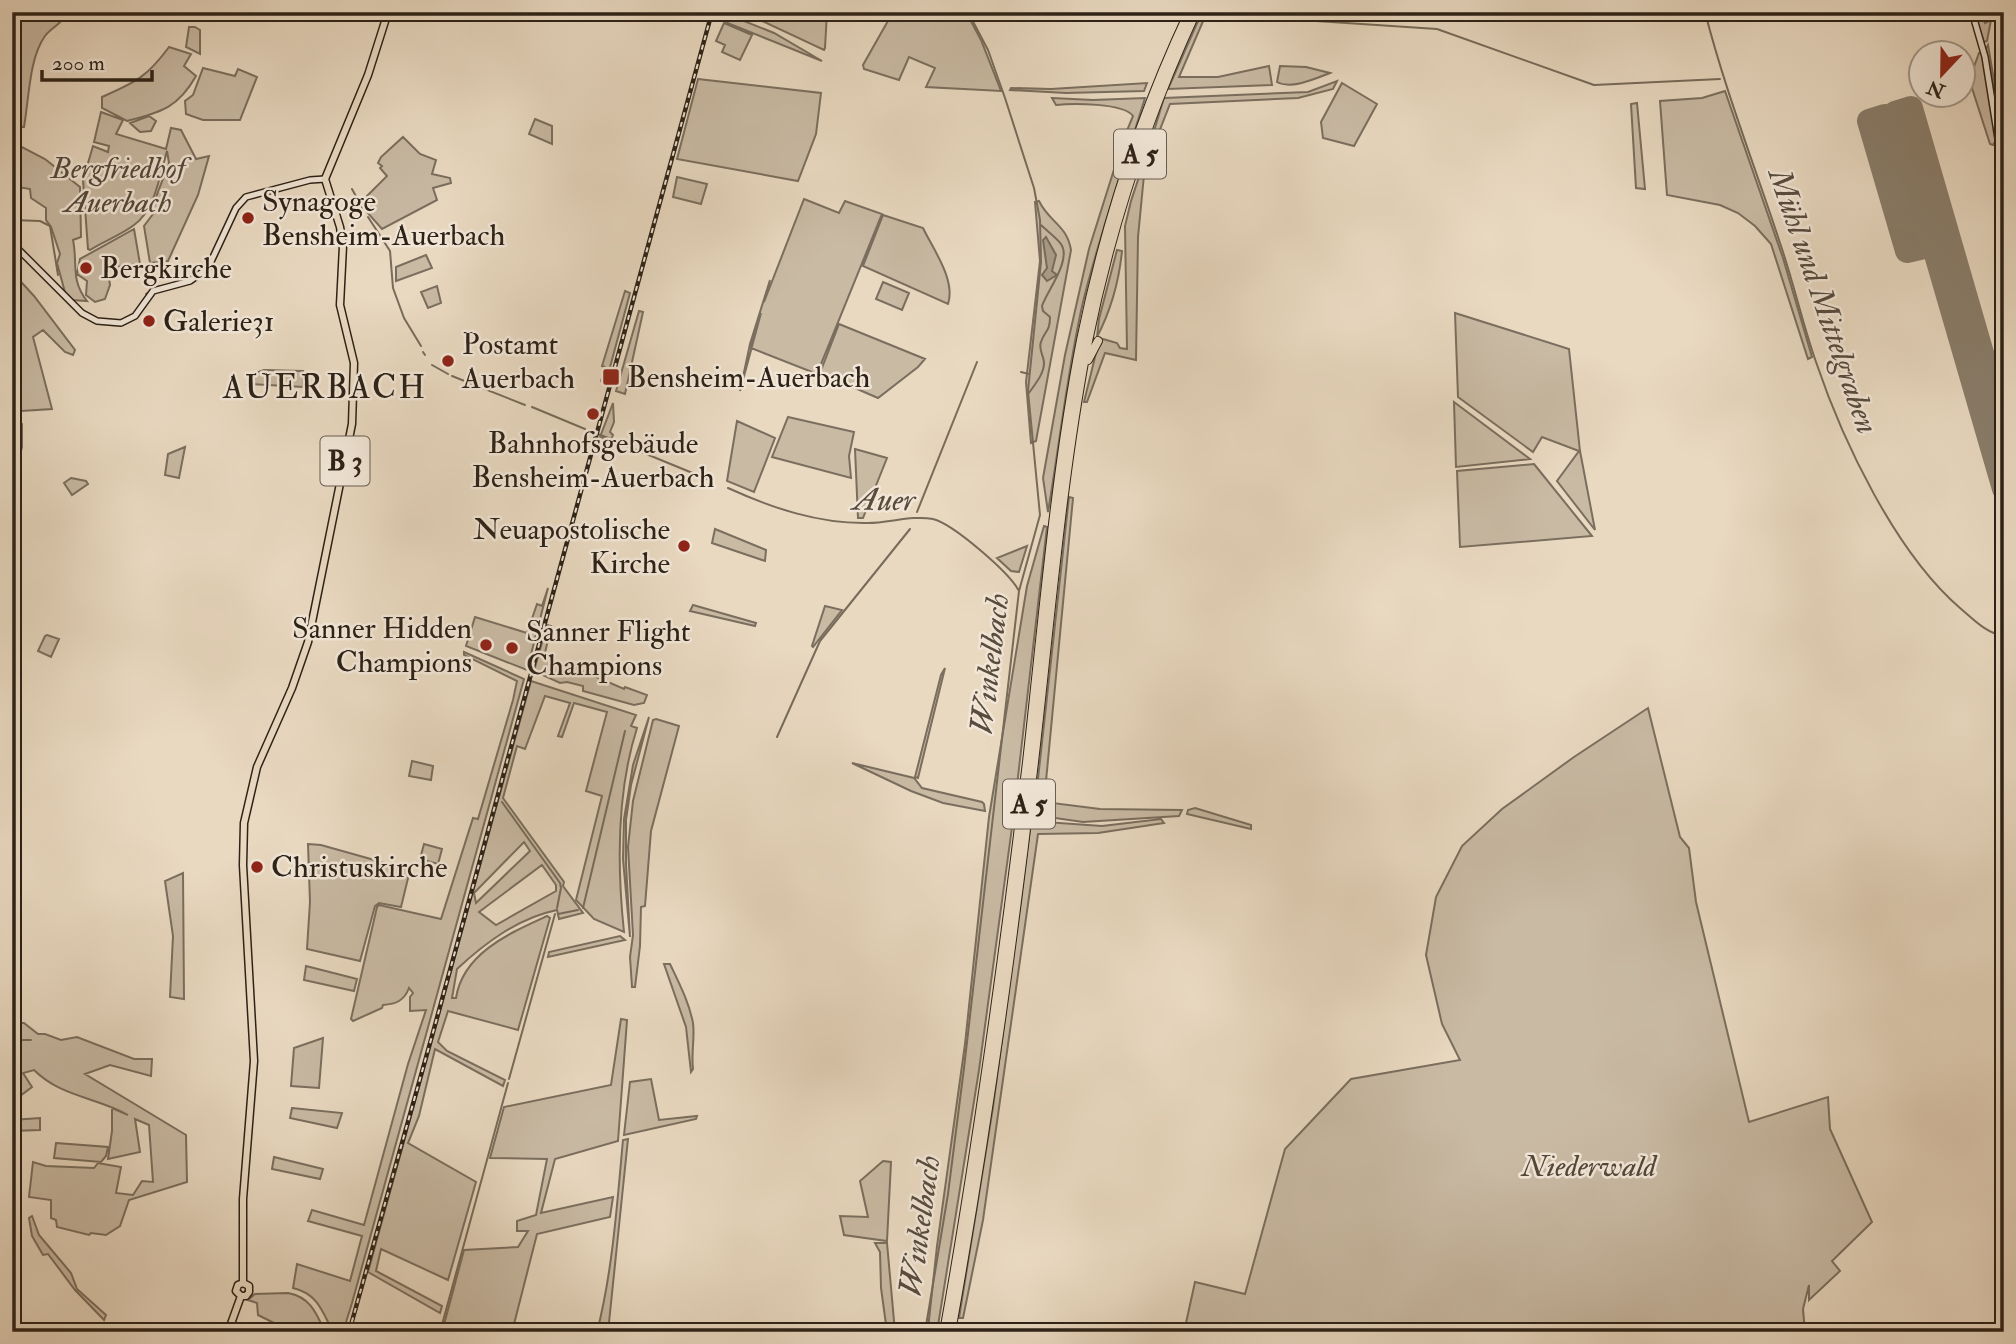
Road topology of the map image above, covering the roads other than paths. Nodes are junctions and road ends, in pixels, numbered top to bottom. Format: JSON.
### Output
{"nodes":[{"id":1,"x":388,"y":12,"type":"edge"},
{"id":2,"x":1183,"y":12,"type":"edge"},
{"id":3,"x":1189,"y":12,"type":"edge"},
{"id":4,"x":1196,"y":12,"type":"edge"},
{"id":5,"x":1972,"y":12,"type":"edge"},
{"id":6,"x":1175,"y":41,"type":"junction"},
{"id":7,"x":2004,"y":176,"type":"edge"},
{"id":8,"x":325,"y":179,"type":"junction"},
{"id":9,"x":1123,"y":205,"type":"junction"},
{"id":10,"x":1122,"y":233,"type":"dead end"},
{"id":11,"x":12,"y":243,"type":"edge"},
{"id":12,"x":1098,"y":341,"type":"dead end"},
{"id":13,"x":1083,"y":369,"type":"junction"},
{"id":14,"x":228,"y":1332,"type":"edge"},
{"id":15,"x":944,"y":1332,"type":"edge"},
{"id":16,"x":951,"y":1332,"type":"edge"}],
"edges":[{"from":1,"to":8,"type":"main road"},
{"from":2,"to":6,"type":"highway"},
{"from":3,"to":6,"type":"highway","number":"A 5"},
{"from":4,"to":9,"type":"highway","number":"A 5"},
{"from":5,"to":7,"type":"main road"},
{"from":6,"to":15,"type":"highway","number":"A 5"},
{"from":8,"to":11,"type":"main road"},
{"from":8,"to":14,"type":"main road","number":"B 3"},
{"from":9,"to":10,"type":"highway"},
{"from":9,"to":13,"type":"highway","number":"A 5"},
{"from":12,"to":13,"type":"highway"},
{"from":13,"to":16,"type":"highway","number":"A 5"}]}
